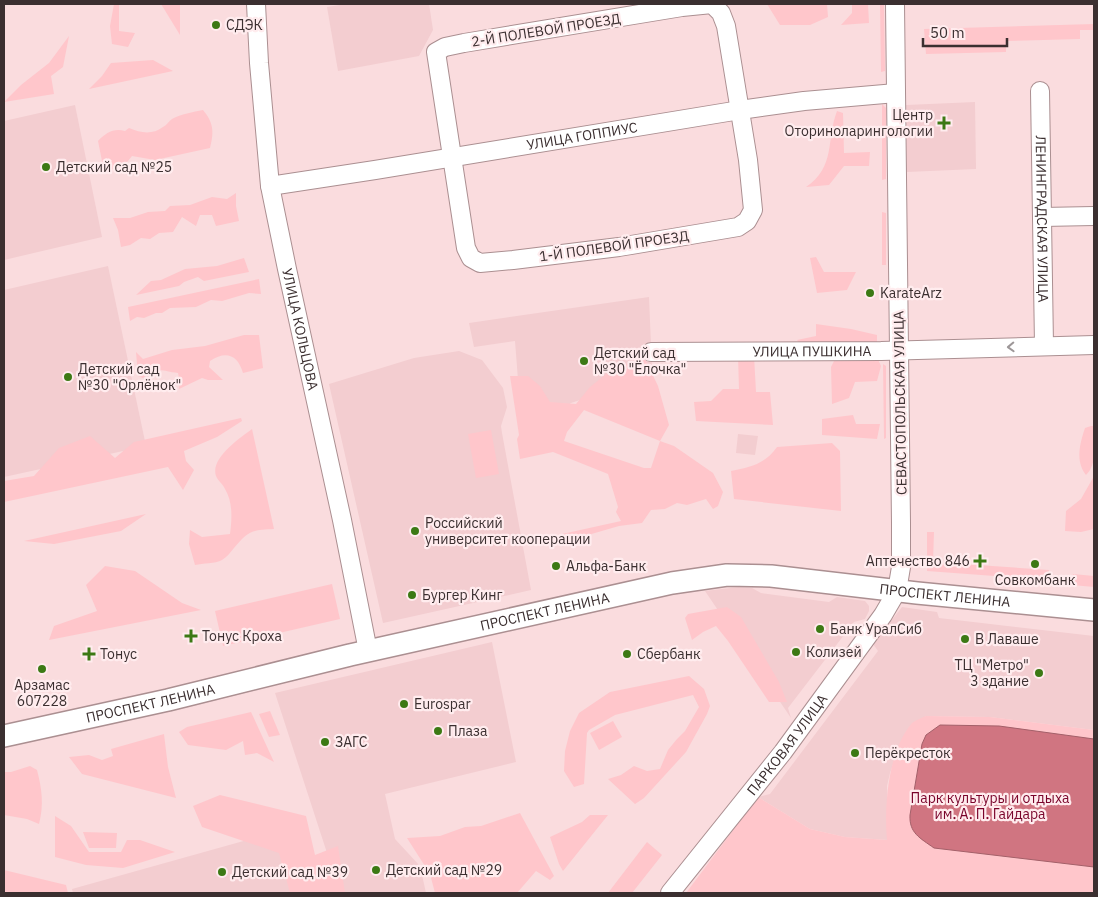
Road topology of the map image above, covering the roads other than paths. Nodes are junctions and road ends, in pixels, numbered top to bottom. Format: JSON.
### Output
{"nodes":[{"id":1,"x":256,"y":4,"type":"edge"},
{"id":2,"x":895,"y":4,"type":"edge"},
{"id":3,"x":1040,"y":91,"type":"dead end"},
{"id":4,"x":896,"y":93,"type":"junction"},
{"id":5,"x":740,"y":110,"type":"junction"},
{"id":6,"x":452,"y":156,"type":"junction"},
{"id":7,"x":270,"y":186,"type":"junction"},
{"id":8,"x":1094,"y":216,"type":"edge"},
{"id":9,"x":1042,"y":217,"type":"junction"},
{"id":10,"x":1044,"y":345,"type":"junction"},
{"id":11,"x":1094,"y":345,"type":"edge"},
{"id":12,"x":899,"y":350,"type":"junction"},
{"id":13,"x":651,"y":352,"type":"dead end"},
{"id":14,"x":897,"y":591,"type":"junction"},
{"id":15,"x":1094,"y":610,"type":"edge"},
{"id":16,"x":368,"y":652,"type":"junction"},
{"id":17,"x":4,"y":736,"type":"edge"},
{"id":18,"x":670,"y":893,"type":"edge"}],
"edges":[{"from":1,"to":7,"type":"street","name":"УЛИЦА КОЛЬЦОВА"},
{"from":2,"to":4,"type":"street","name":"СЕВАСТОПОЛЬСКАЯ УЛИЦА"},
{"from":3,"to":9,"type":"street","name":"ЛЕНИНГРАДСКАЯ УЛИЦА"},
{"from":4,"to":5,"type":"street","name":"УЛИЦА ГОППИУС"},
{"from":4,"to":12,"type":"street","name":"СЕВАСТОПОЛЬСКАЯ УЛИЦА"},
{"from":5,"to":6,"type":"street","name":"УЛИЦА ГОППИУС"},
{"from":5,"to":6,"type":"street","name":"2-Й ПОЛЕВОЙ ПРОЕЗД"},
{"from":5,"to":6,"type":"street","name":"1-Й ПОЛЕВОЙ ПРОЕЗД"},
{"from":6,"to":7,"type":"street","name":"УЛИЦА ГОППИУС"},
{"from":7,"to":16,"type":"street","name":"УЛИЦА КОЛЬЦОВА"},
{"from":8,"to":9,"type":"street"},
{"from":9,"to":10,"type":"street","name":"ЛЕНИНГРАДСКАЯ УЛИЦА"},
{"from":10,"to":11,"type":"street","name":"УЛИЦА ПУШКИНА"},
{"from":10,"to":12,"type":"street","name":"УЛИЦА ПУШКИНА","one_way":true},
{"from":12,"to":13,"type":"street","name":"УЛИЦА ПУШКИНА"},
{"from":12,"to":14,"type":"street","name":"СЕВАСТОПОЛЬСКАЯ УЛИЦА"},
{"from":14,"to":15,"type":"main road","name":"ПРОСПЕКТ ЛЕНИНА"},
{"from":14,"to":16,"type":"main road","name":"ПРОСПЕКТ ЛЕНИНА"},
{"from":14,"to":18,"type":"street","name":"ПАРКОВАЯ УЛИЦА"},
{"from":16,"to":17,"type":"main road","name":"ПРОСПЕКТ ЛЕНИНА"}]}
